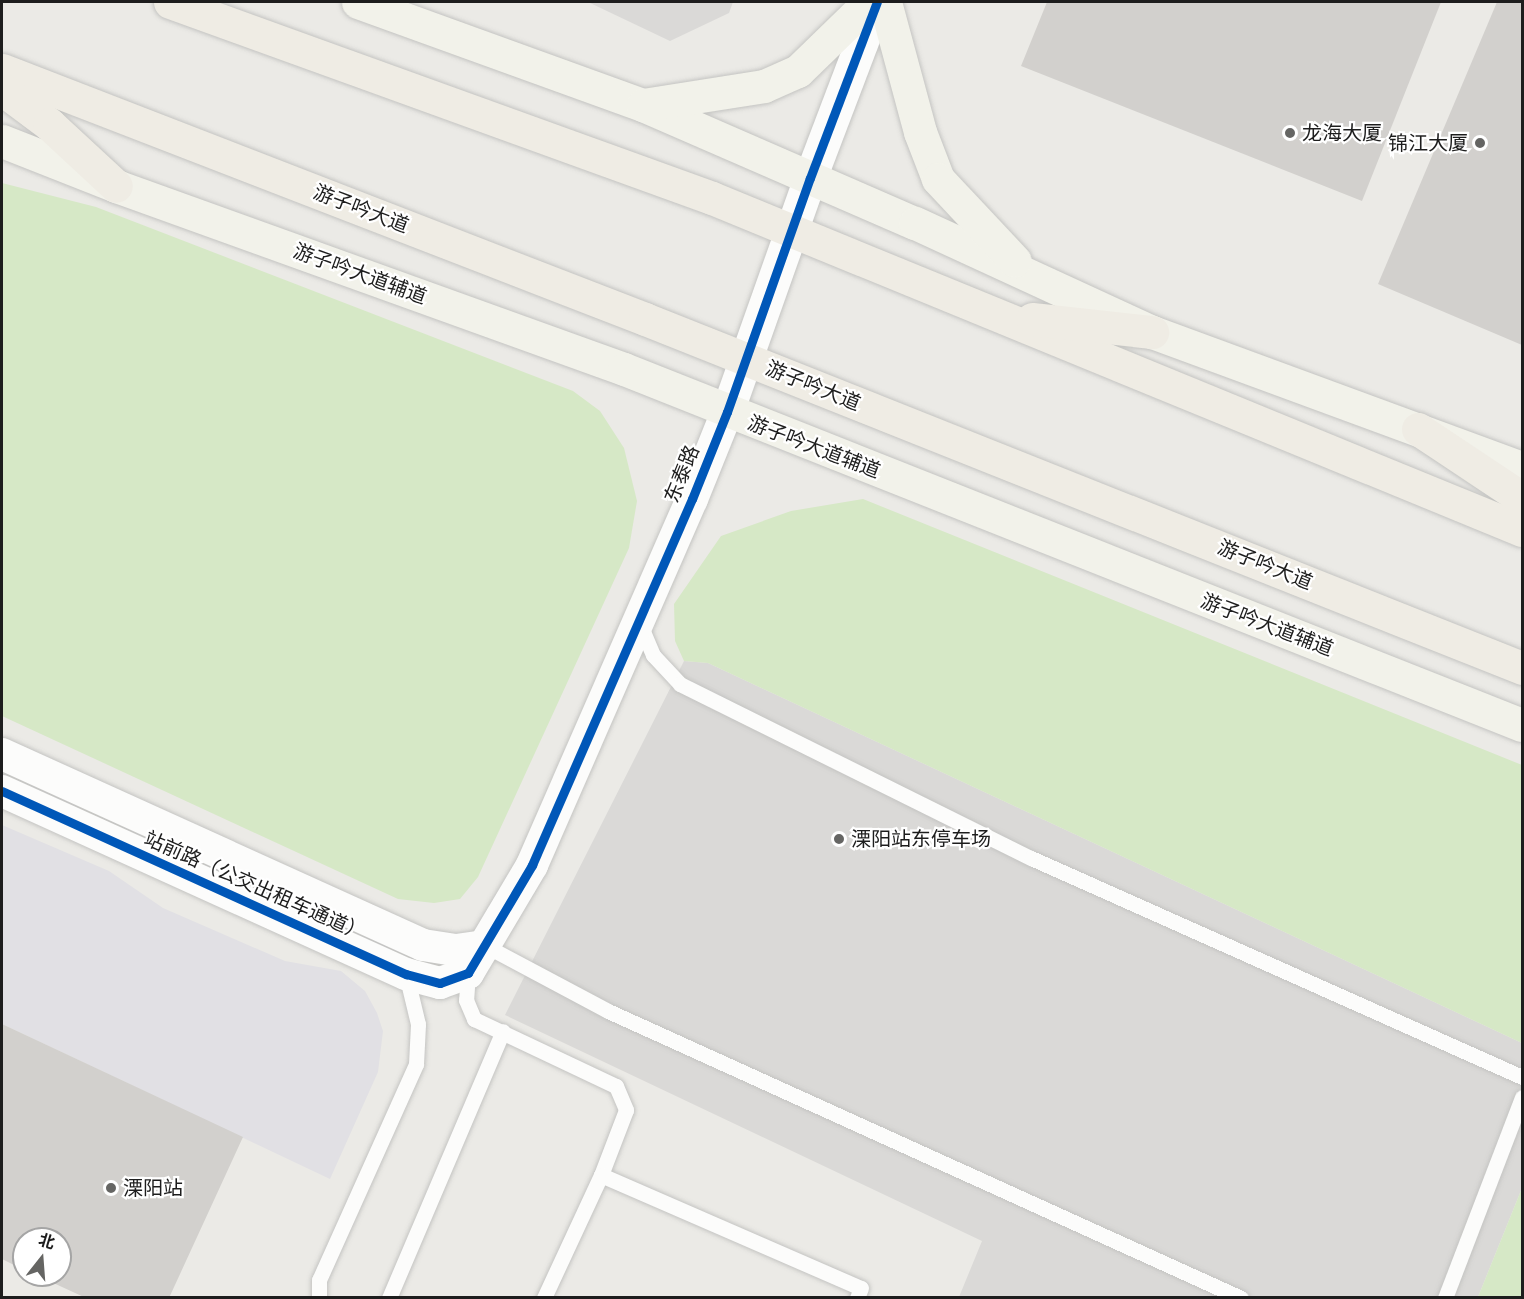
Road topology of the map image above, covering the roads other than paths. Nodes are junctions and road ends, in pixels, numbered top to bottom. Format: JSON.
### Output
{"nodes":[{"id":1,"x":170,"y":2,"type":"edge"},
{"id":2,"x":233,"y":2,"type":"edge"},
{"id":3,"x":358,"y":2,"type":"edge"},
{"id":4,"x":869,"y":2,"type":"edge"},
{"id":5,"x":877,"y":2,"type":"edge"},
{"id":6,"x":885,"y":2,"type":"edge"},
{"id":7,"x":297,"y":46,"type":"junction"},
{"id":8,"x":2,"y":70,"type":"edge"},
{"id":9,"x":2,"y":88,"type":"edge"},
{"id":10,"x":643,"y":105,"type":"junction"},
{"id":11,"x":2,"y":141,"type":"edge"},
{"id":12,"x":810,"y":178,"type":"junction"},
{"id":13,"x":116,"y":186,"type":"junction"},
{"id":14,"x":790,"y":232,"type":"junction"},
{"id":15,"x":1032,"y":277,"type":"junction"},
{"id":16,"x":991,"y":314,"type":"junction"},
{"id":17,"x":1152,"y":332,"type":"junction"},
{"id":18,"x":746,"y":359,"type":"junction"},
{"id":19,"x":727,"y":412,"type":"junction"},
{"id":20,"x":1418,"y":429,"type":"junction"},
{"id":21,"x":1522,"y":468,"type":"edge"},
{"id":22,"x":1522,"y":498,"type":"edge"},
{"id":23,"x":1522,"y":530,"type":"edge"},
{"id":24,"x":639,"y":621,"type":"junction"},
{"id":25,"x":1522,"y":668,"type":"edge"},
{"id":26,"x":1522,"y":725,"type":"edge"},
{"id":27,"x":2,"y":754,"type":"edge"},
{"id":28,"x":2,"y":791,"type":"edge"},
{"id":29,"x":486,"y":946,"type":"junction"},
{"id":30,"x":468,"y":973,"type":"junction"},
{"id":31,"x":406,"y":974,"type":"junction"},
{"id":32,"x":503,"y":1032,"type":"junction"},
{"id":33,"x":1522,"y":1077,"type":"edge"},
{"id":34,"x":1522,"y":1097,"type":"edge"},
{"id":35,"x":600,"y":1175,"type":"junction"},
{"id":36,"x":319,"y":1298,"type":"edge"},
{"id":37,"x":389,"y":1298,"type":"edge"},
{"id":38,"x":544,"y":1298,"type":"edge"},
{"id":39,"x":856,"y":1298,"type":"edge"},
{"id":40,"x":1240,"y":1298,"type":"edge"},
{"id":41,"x":1445,"y":1298,"type":"edge"}],
"edges":[{"from":1,"to":7,"type":"main road"},
{"from":2,"to":7,"type":"main road"},
{"from":3,"to":10,"type":"main road"},
{"from":4,"to":10,"type":"main road"},
{"from":5,"to":12,"type":"street","name":"东泰路"},
{"from":6,"to":15,"type":"main road"},
{"from":7,"to":14,"type":"main road"},
{"from":8,"to":18,"type":"main road","name":"游子吟大道"},
{"from":9,"to":13,"type":"main road"},
{"from":10,"to":12,"type":"main road"},
{"from":11,"to":13,"type":"main road","name":"游子吟大道辅道"},
{"from":12,"to":14,"type":"street","name":"东泰路"},
{"from":12,"to":15,"type":"main road"},
{"from":13,"to":19,"type":"main road","name":"游子吟大道辅道"},
{"from":14,"to":16,"type":"main road"},
{"from":14,"to":18,"type":"street","name":"东泰路"},
{"from":15,"to":17,"type":"main road"},
{"from":16,"to":17,"type":"main road"},
{"from":16,"to":23,"type":"main road"},
{"from":17,"to":20,"type":"main road"},
{"from":18,"to":19,"type":"street","name":"东泰路"},
{"from":18,"to":25,"type":"main road","name":"游子吟大道"},
{"from":19,"to":24,"type":"street","name":"东泰路"},
{"from":19,"to":26,"type":"main road","name":"游子吟大道辅道"},
{"from":20,"to":21,"type":"main road"},
{"from":20,"to":22,"type":"main road"},
{"from":24,"to":29,"type":"street","name":"东泰路"},
{"from":24,"to":33,"type":"lane"},
{"from":27,"to":29,"type":"street"},
{"from":28,"to":31,"type":"street","name":"站前路（公交出租车通道）"},
{"from":29,"to":30,"type":"street"},
{"from":29,"to":40,"type":"lane"},
{"from":30,"to":31,"type":"street","name":"站前路（公交出租车通道）"},
{"from":30,"to":32,"type":"lane"},
{"from":31,"to":36,"type":"lane"},
{"from":32,"to":35,"type":"lane"},
{"from":32,"to":37,"type":"lane"},
{"from":34,"to":41,"type":"lane"},
{"from":35,"to":38,"type":"lane"},
{"from":35,"to":39,"type":"lane"}]}
